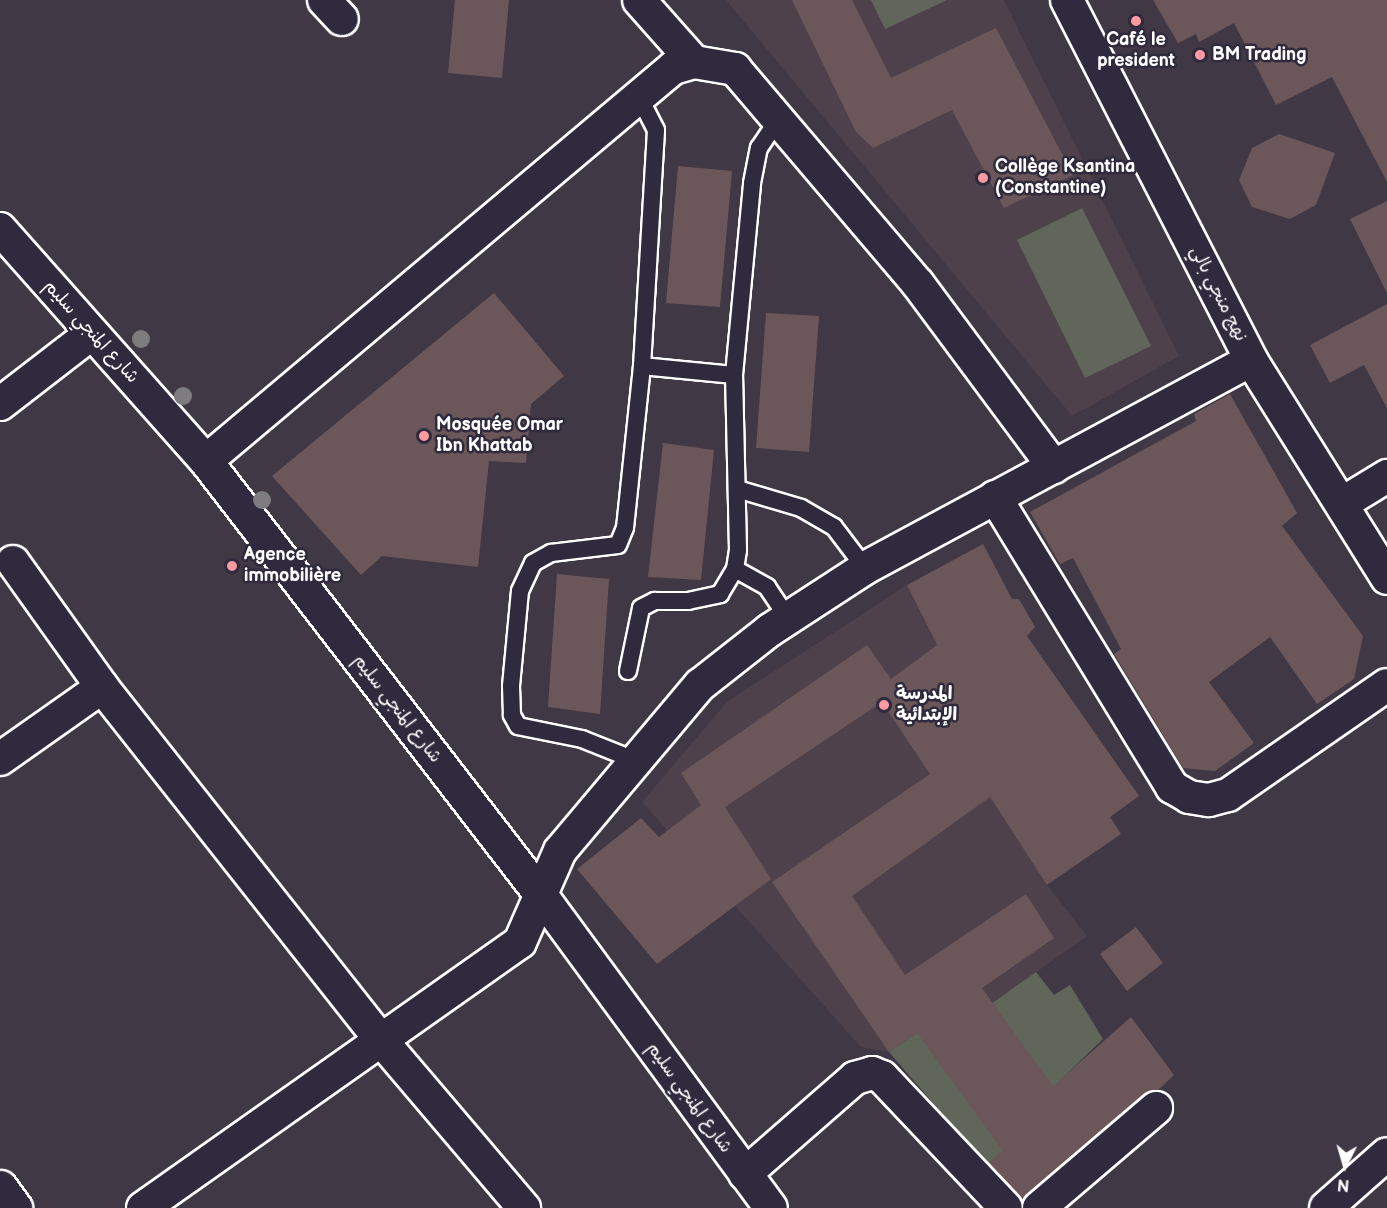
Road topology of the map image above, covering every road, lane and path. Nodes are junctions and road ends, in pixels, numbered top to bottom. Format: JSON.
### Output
{"nodes":[{"id":1,"x":639,"y":0,"type":"edge"},
{"id":2,"x":1067,"y":0,"type":"edge"},
{"id":3,"x":694,"y":62,"type":"junction"},
{"id":4,"x":639,"y":97,"type":"junction"},
{"id":5,"x":778,"y":120,"type":"junction"},
{"id":6,"x":0,"y":229,"type":"edge"},
{"id":7,"x":92,"y":333,"type":"junction"},
{"id":8,"x":1251,"y":360,"type":"junction"},
{"id":9,"x":642,"y":366,"type":"junction"},
{"id":10,"x":734,"y":375,"type":"junction"},
{"id":11,"x":0,"y":404,"type":"edge"},
{"id":12,"x":206,"y":461,"type":"junction"},
{"id":13,"x":1054,"y":467,"type":"junction"},
{"id":14,"x":1387,"y":476,"type":"edge"},
{"id":15,"x":737,"y":489,"type":"junction"},
{"id":16,"x":994,"y":498,"type":"junction"},
{"id":17,"x":1343,"y":503,"type":"junction"},
{"id":18,"x":13,"y":562,"type":"dead end"},
{"id":19,"x":865,"y":568,"type":"junction"},
{"id":20,"x":735,"y":569,"type":"junction"},
{"id":21,"x":1387,"y":578,"type":"edge"},
{"id":22,"x":788,"y":618,"type":"junction"},
{"id":23,"x":628,"y":671,"type":"dead end"},
{"id":24,"x":1387,"y":685,"type":"edge"},
{"id":25,"x":102,"y":687,"type":"junction"},
{"id":26,"x":0,"y":759,"type":"edge"},
{"id":27,"x":637,"y":761,"type":"junction"},
{"id":28,"x":541,"y":895,"type":"junction"},
{"id":29,"x":381,"y":1040,"type":"junction"},
{"id":30,"x":1156,"y":1108,"type":"dead end"},
{"id":31,"x":1387,"y":1154,"type":"edge"},
{"id":32,"x":745,"y":1174,"type":"junction"},
{"id":33,"x":0,"y":1187,"type":"edge"},
{"id":34,"x":15,"y":1208,"type":"edge"},
{"id":35,"x":143,"y":1208,"type":"edge"},
{"id":36,"x":524,"y":1208,"type":"edge"},
{"id":37,"x":771,"y":1208,"type":"edge"},
{"id":38,"x":1006,"y":1208,"type":"edge"},
{"id":39,"x":1039,"y":1208,"type":"edge"},
{"id":40,"x":1326,"y":1208,"type":"edge"}],
"edges":[{"from":1,"to":3,"type":"street"},
{"from":2,"to":8,"type":"street","name":"نهج منجي بالي"},
{"from":3,"to":4,"type":"street"},
{"from":3,"to":5,"type":"street"},
{"from":4,"to":9,"type":"lane"},
{"from":4,"to":12,"type":"street"},
{"from":5,"to":10,"type":"lane"},
{"from":5,"to":13,"type":"street"},
{"from":6,"to":7,"type":"street","name":"شارع المنجي سليم"},
{"from":7,"to":11,"type":"street"},
{"from":7,"to":12,"type":"street","name":"شارع المنجي سليم"},
{"from":8,"to":13,"type":"street"},
{"from":8,"to":17,"type":"street","name":"نهج منجي بالي"},
{"from":9,"to":10,"type":"lane"},
{"from":9,"to":27,"type":"lane"},
{"from":10,"to":15,"type":"lane"},
{"from":12,"to":28,"type":"street","name":"شارع المنجي سليم"},
{"from":13,"to":16,"type":"street"},
{"from":14,"to":17,"type":"street"},
{"from":15,"to":19,"type":"lane"},
{"from":15,"to":20,"type":"lane"},
{"from":16,"to":19,"type":"street"},
{"from":16,"to":24,"type":"street"},
{"from":17,"to":21,"type":"street","name":"نهج منجي بالي"},
{"from":18,"to":25,"type":"street"},
{"from":19,"to":22,"type":"street"},
{"from":20,"to":22,"type":"lane"},
{"from":20,"to":23,"type":"lane"},
{"from":22,"to":27,"type":"street"},
{"from":25,"to":26,"type":"street"},
{"from":25,"to":29,"type":"street"},
{"from":27,"to":28,"type":"street"},
{"from":28,"to":29,"type":"street"},
{"from":28,"to":32,"type":"street","name":"شارع المنجي سليم"},
{"from":29,"to":35,"type":"street"},
{"from":29,"to":36,"type":"street"},
{"from":30,"to":39,"type":"street"},
{"from":31,"to":40,"type":"street"},
{"from":32,"to":37,"type":"street","name":"شارع المنجي سليم"},
{"from":32,"to":38,"type":"street"},
{"from":33,"to":34,"type":"main road"}]}
